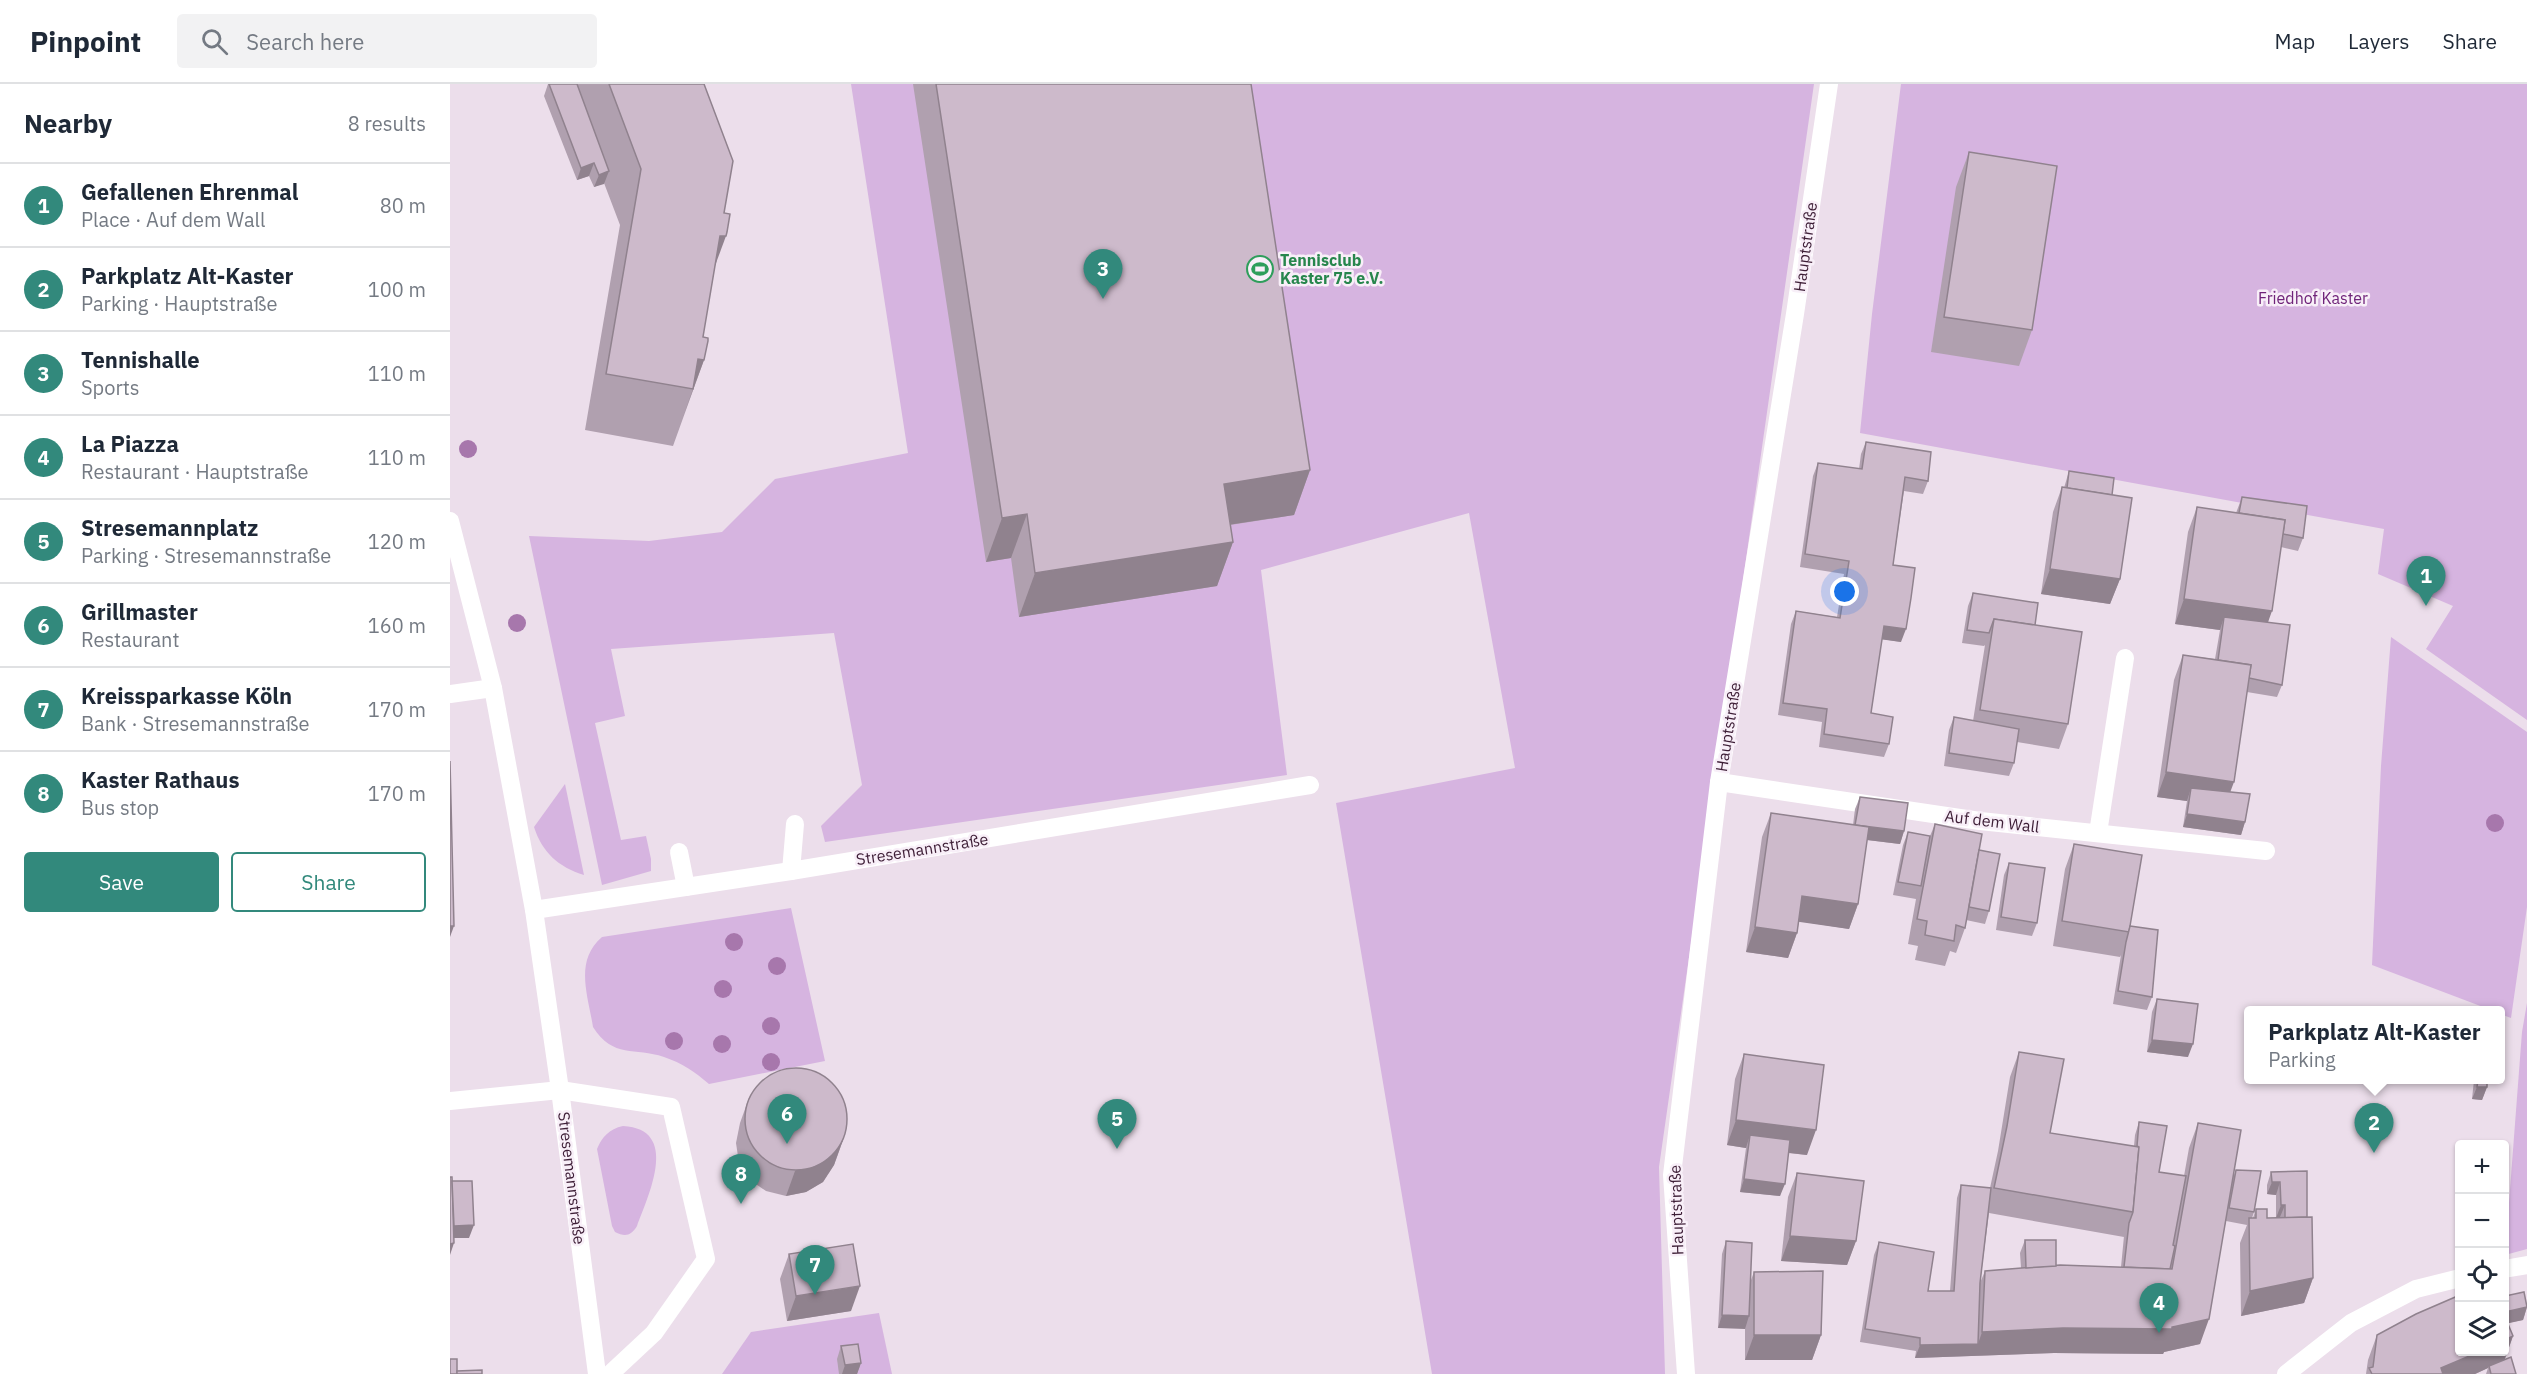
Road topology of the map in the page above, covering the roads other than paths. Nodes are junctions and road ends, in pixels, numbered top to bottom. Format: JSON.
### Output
{"nodes":[{"id":1,"x":1829,"y":84,"type":"edge"},
{"id":2,"x":450,"y":521,"type":"edge"},
{"id":3,"x":2124,"y":658,"type":"dead end"},
{"id":4,"x":494,"y":688,"type":"junction"},
{"id":5,"x":450,"y":694,"type":"edge"},
{"id":6,"x":1719,"y":782,"type":"junction"},
{"id":7,"x":1310,"y":785,"type":"dead end"},
{"id":8,"x":795,"y":824,"type":"dead end"},
{"id":9,"x":2098,"y":833,"type":"junction"},
{"id":10,"x":2266,"y":851,"type":"dead end"},
{"id":11,"x":679,"y":852,"type":"dead end"},
{"id":12,"x":790,"y":871,"type":"junction"},
{"id":13,"x":686,"y":887,"type":"junction"},
{"id":14,"x":534,"y":910,"type":"junction"},
{"id":15,"x":560,"y":1090,"type":"junction"},
{"id":16,"x":450,"y":1101,"type":"edge"},
{"id":17,"x":2527,"y":1265,"type":"edge"},
{"id":18,"x":2509,"y":1268,"type":"edge"},
{"id":19,"x":2455,"y":1279,"type":"edge"},
{"id":20,"x":597,"y":1374,"type":"edge"},
{"id":21,"x":610,"y":1374,"type":"edge"},
{"id":22,"x":1686,"y":1374,"type":"edge"},
{"id":23,"x":2286,"y":1374,"type":"edge"}],
"edges":[{"from":1,"to":6,"type":"street","name":"Hauptstraße"},
{"from":2,"to":4,"type":"street","name":"Stresemannstraße"},
{"from":3,"to":9,"type":"street"},
{"from":4,"to":5,"type":"street"},
{"from":4,"to":14,"type":"street","name":"Stresemannstraße"},
{"from":6,"to":9,"type":"street","name":"Auf dem Wall"},
{"from":6,"to":22,"type":"street","name":"Hauptstraße"},
{"from":7,"to":12,"type":"street","name":"Stresemannstraße"},
{"from":8,"to":12,"type":"street"},
{"from":9,"to":10,"type":"street","name":"Auf dem Wall"},
{"from":11,"to":13,"type":"street"},
{"from":12,"to":13,"type":"street","name":"Stresemannstraße"},
{"from":13,"to":14,"type":"street","name":"Stresemannstraße"},
{"from":14,"to":15,"type":"street","name":"Stresemannstraße"},
{"from":15,"to":16,"type":"street"},
{"from":15,"to":20,"type":"street","name":"Stresemannstraße"},
{"from":15,"to":21,"type":"street"},
{"from":17,"to":18,"type":"street"},
{"from":19,"to":23,"type":"street"}]}
